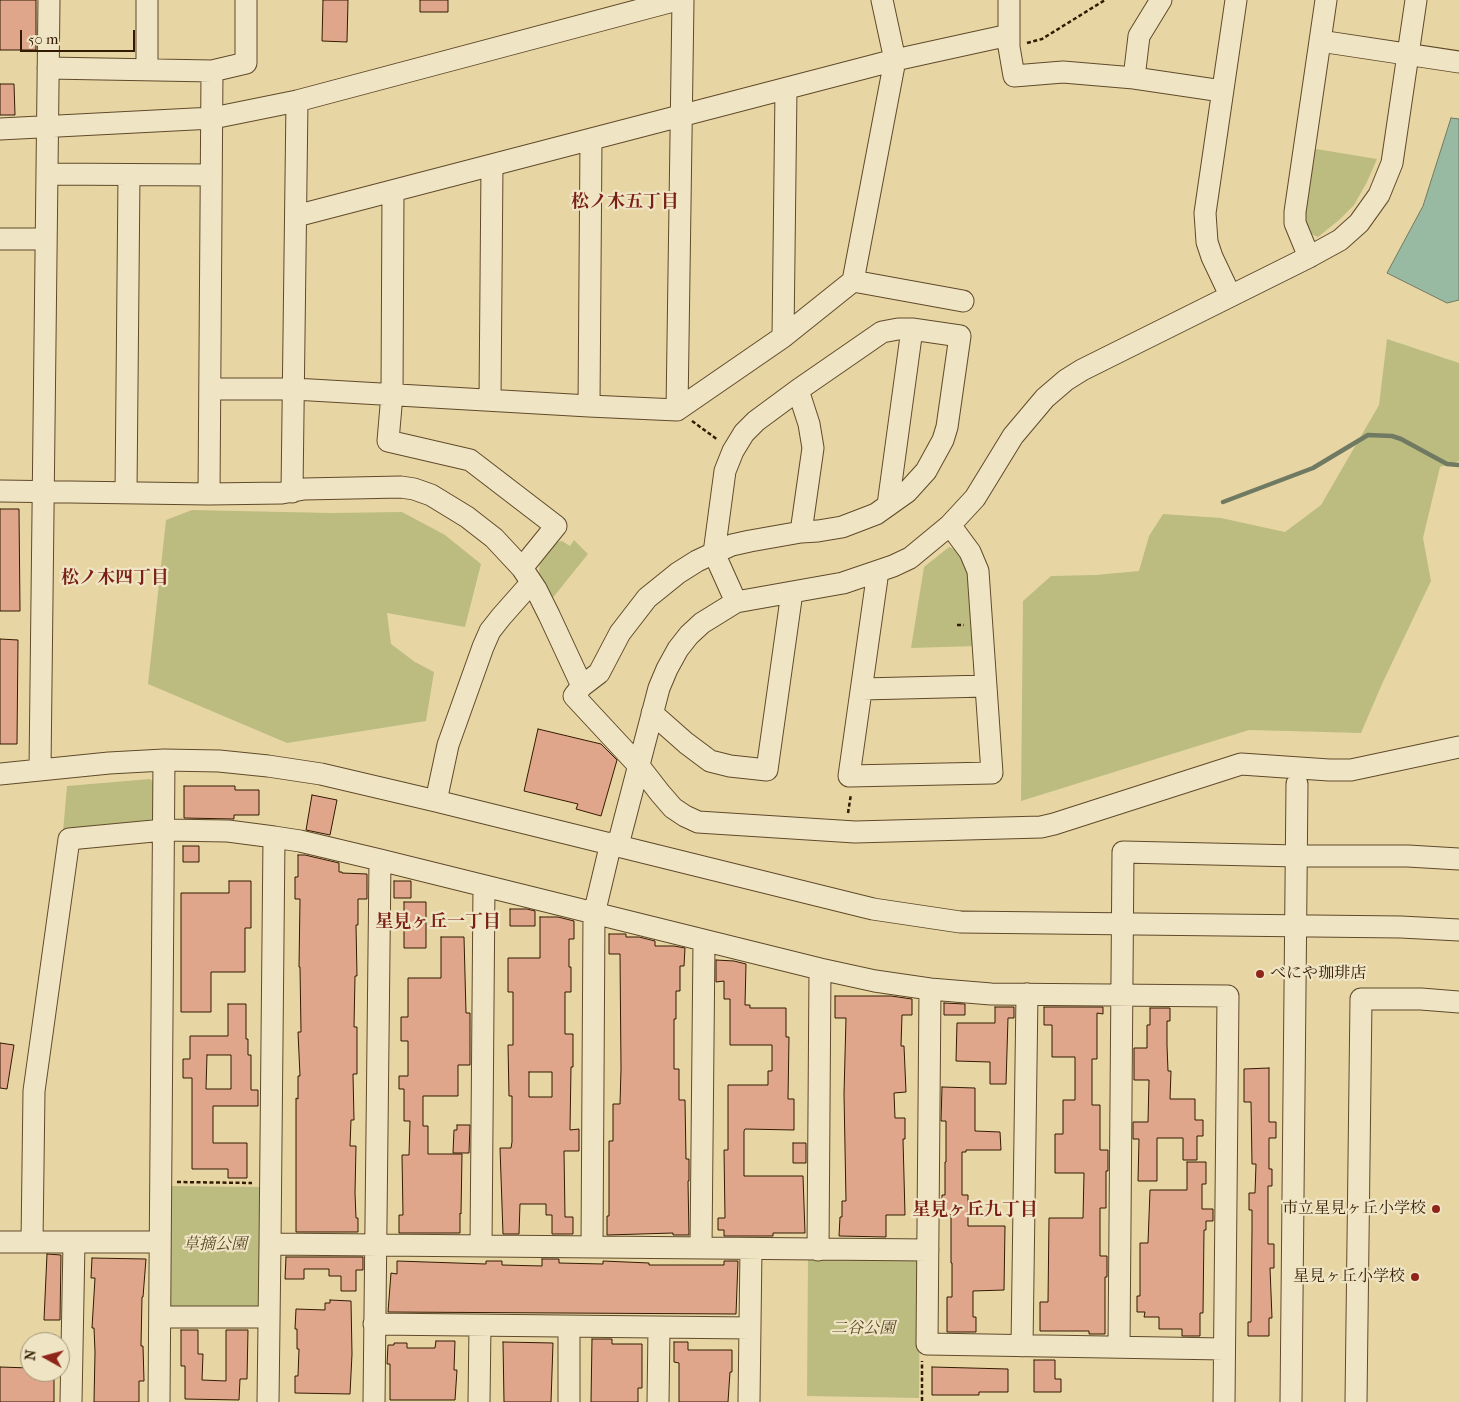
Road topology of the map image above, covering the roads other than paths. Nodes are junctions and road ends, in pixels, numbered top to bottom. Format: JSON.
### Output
{"nodes":[{"id":1,"x":49,"y":0,"type":"edge"},
{"id":2,"x":147,"y":0,"type":"edge"},
{"id":3,"x":246,"y":0,"type":"edge"},
{"id":4,"x":677,"y":0,"type":"edge"},
{"id":5,"x":683,"y":0,"type":"edge"},
{"id":6,"x":882,"y":0,"type":"edge"},
{"id":7,"x":1009,"y":0,"type":"edge"},
{"id":8,"x":1161,"y":0,"type":"edge"},
{"id":9,"x":1236,"y":0,"type":"edge"},
{"id":10,"x":1326,"y":0,"type":"edge"},
{"id":11,"x":1416,"y":0,"type":"edge"},
{"id":12,"x":1009,"y":41,"type":"junction"},
{"id":13,"x":1320,"y":42,"type":"junction"},
{"id":14,"x":1408,"y":56,"type":"junction"},
{"id":15,"x":896,"y":60,"type":"junction"},
{"id":16,"x":1459,"y":62,"type":"edge"},
{"id":17,"x":48,"y":68,"type":"junction"},
{"id":18,"x":146,"y":69,"type":"junction"},
{"id":19,"x":212,"y":70,"type":"junction"},
{"id":20,"x":1134,"y":78,"type":"junction"},
{"id":21,"x":786,"y":89,"type":"junction"},
{"id":22,"x":1222,"y":91,"type":"junction"},
{"id":23,"x":297,"y":100,"type":"junction"},
{"id":24,"x":681,"y":116,"type":"junction"},
{"id":25,"x":213,"y":118,"type":"junction"},
{"id":26,"x":48,"y":126,"type":"junction"},
{"id":27,"x":0,"y":129,"type":"edge"},
{"id":28,"x":591,"y":139,"type":"junction"},
{"id":29,"x":492,"y":165,"type":"junction"},
{"id":30,"x":47,"y":174,"type":"junction"},
{"id":31,"x":129,"y":175,"type":"junction"},
{"id":32,"x":211,"y":175,"type":"junction"},
{"id":33,"x":393,"y":192,"type":"junction"},
{"id":34,"x":296,"y":216,"type":"junction"},
{"id":35,"x":0,"y":239,"type":"edge"},
{"id":36,"x":46,"y":239,"type":"junction"},
{"id":37,"x":1309,"y":257,"type":"junction"},
{"id":38,"x":853,"y":281,"type":"junction"},
{"id":39,"x":1230,"y":296,"type":"junction"},
{"id":40,"x":963,"y":301,"type":"dead end"},
{"id":41,"x":912,"y":329,"type":"junction"},
{"id":42,"x":783,"y":337,"type":"junction"},
{"id":43,"x":210,"y":389,"type":"junction"},
{"id":44,"x":294,"y":389,"type":"junction"},
{"id":45,"x":798,"y":390,"type":"junction"},
{"id":46,"x":392,"y":394,"type":"junction"},
{"id":47,"x":490,"y":400,"type":"junction"},
{"id":48,"x":589,"y":406,"type":"junction"},
{"id":49,"x":677,"y":410,"type":"junction"},
{"id":50,"x":0,"y":491,"type":"edge"},
{"id":51,"x":43,"y":492,"type":"junction"},
{"id":52,"x":126,"y":492,"type":"junction"},
{"id":53,"x":292,"y":492,"type":"junction"},
{"id":54,"x":209,"y":494,"type":"junction"},
{"id":55,"x":888,"y":505,"type":"junction"},
{"id":56,"x":950,"y":525,"type":"junction"},
{"id":57,"x":801,"y":532,"type":"junction"},
{"id":58,"x":714,"y":553,"type":"junction"},
{"id":59,"x":878,"y":571,"type":"junction"},
{"id":60,"x":527,"y":576,"type":"junction"},
{"id":61,"x":792,"y":592,"type":"junction"},
{"id":62,"x":736,"y":602,"type":"junction"},
{"id":63,"x":582,"y":686,"type":"junction"},
{"id":64,"x":986,"y":686,"type":"junction"},
{"id":65,"x":862,"y":689,"type":"junction"},
{"id":66,"x":652,"y":713,"type":"junction"},
{"id":67,"x":1459,"y":747,"type":"edge"},
{"id":68,"x":164,"y":760,"type":"junction"},
{"id":69,"x":639,"y":766,"type":"junction"},
{"id":70,"x":40,"y":770,"type":"junction"},
{"id":71,"x":0,"y":774,"type":"edge"},
{"id":72,"x":1297,"y":784,"type":"dead end"},
{"id":73,"x":436,"y":801,"type":"junction"},
{"id":74,"x":164,"y":830,"type":"junction"},
{"id":75,"x":274,"y":837,"type":"junction"},
{"id":76,"x":614,"y":844,"type":"junction"},
{"id":77,"x":1296,"y":856,"type":"junction"},
{"id":78,"x":1459,"y":859,"type":"edge"},
{"id":79,"x":380,"y":860,"type":"junction"},
{"id":80,"x":484,"y":886,"type":"junction"},
{"id":81,"x":594,"y":914,"type":"junction"},
{"id":82,"x":1123,"y":924,"type":"junction"},
{"id":83,"x":1295,"y":925,"type":"junction"},
{"id":84,"x":1459,"y":930,"type":"edge"},
{"id":85,"x":704,"y":941,"type":"junction"},
{"id":86,"x":820,"y":969,"type":"junction"},
{"id":87,"x":930,"y":989,"type":"junction"},
{"id":88,"x":1027,"y":994,"type":"junction"},
{"id":89,"x":1123,"y":995,"type":"junction"},
{"id":90,"x":1459,"y":1002,"type":"edge"},
{"id":91,"x":0,"y":1242,"type":"edge"},
{"id":92,"x":32,"y":1242,"type":"junction"},
{"id":93,"x":74,"y":1242,"type":"junction"},
{"id":94,"x":160,"y":1242,"type":"junction"},
{"id":95,"x":270,"y":1244,"type":"junction"},
{"id":96,"x":376,"y":1244,"type":"junction"},
{"id":97,"x":481,"y":1246,"type":"junction"},
{"id":98,"x":592,"y":1246,"type":"junction"},
{"id":99,"x":701,"y":1248,"type":"junction"},
{"id":100,"x":751,"y":1249,"type":"junction"},
{"id":101,"x":818,"y":1250,"type":"junction"},
{"id":102,"x":928,"y":1250,"type":"junction"},
{"id":103,"x":160,"y":1317,"type":"junction"},
{"id":104,"x":269,"y":1318,"type":"junction"},
{"id":105,"x":374,"y":1324,"type":"junction"},
{"id":106,"x":480,"y":1326,"type":"junction"},
{"id":107,"x":569,"y":1327,"type":"junction"},
{"id":108,"x":659,"y":1328,"type":"junction"},
{"id":109,"x":750,"y":1328,"type":"junction"},
{"id":110,"x":1022,"y":1346,"type":"junction"},
{"id":111,"x":1119,"y":1347,"type":"junction"},
{"id":112,"x":1224,"y":1349,"type":"junction"},
{"id":113,"x":71,"y":1402,"type":"edge"},
{"id":114,"x":159,"y":1402,"type":"edge"},
{"id":115,"x":268,"y":1402,"type":"edge"},
{"id":116,"x":374,"y":1402,"type":"edge"},
{"id":117,"x":479,"y":1402,"type":"edge"},
{"id":118,"x":569,"y":1402,"type":"edge"},
{"id":119,"x":658,"y":1402,"type":"edge"},
{"id":120,"x":749,"y":1402,"type":"edge"},
{"id":121,"x":1224,"y":1402,"type":"edge"},
{"id":122,"x":1291,"y":1402,"type":"edge"},
{"id":123,"x":1356,"y":1402,"type":"edge"}],
"edges":[{"from":1,"to":17,"type":"street"},
{"from":2,"to":18,"type":"street"},
{"from":3,"to":19,"type":"street"},
{"from":4,"to":23,"type":"street"},
{"from":5,"to":24,"type":"street"},
{"from":6,"to":15,"type":"street"},
{"from":7,"to":12,"type":"street"},
{"from":8,"to":20,"type":"street"},
{"from":9,"to":22,"type":"street"},
{"from":10,"to":13,"type":"street"},
{"from":11,"to":14,"type":"street"},
{"from":12,"to":15,"type":"street"},
{"from":12,"to":20,"type":"street"},
{"from":13,"to":14,"type":"street"},
{"from":13,"to":37,"type":"street"},
{"from":14,"to":16,"type":"street"},
{"from":14,"to":37,"type":"street"},
{"from":15,"to":21,"type":"street"},
{"from":15,"to":38,"type":"street"},
{"from":17,"to":18,"type":"street"},
{"from":17,"to":26,"type":"street"},
{"from":18,"to":19,"type":"street"},
{"from":19,"to":25,"type":"street"},
{"from":20,"to":22,"type":"street"},
{"from":21,"to":24,"type":"street"},
{"from":21,"to":42,"type":"street"},
{"from":22,"to":39,"type":"street"},
{"from":23,"to":25,"type":"street"},
{"from":23,"to":34,"type":"street"},
{"from":24,"to":28,"type":"street"},
{"from":24,"to":49,"type":"street"},
{"from":25,"to":26,"type":"street"},
{"from":25,"to":32,"type":"street"},
{"from":26,"to":27,"type":"street"},
{"from":26,"to":30,"type":"street"},
{"from":28,"to":29,"type":"street"},
{"from":28,"to":48,"type":"street"},
{"from":29,"to":33,"type":"street"},
{"from":29,"to":47,"type":"street"},
{"from":30,"to":31,"type":"street"},
{"from":30,"to":36,"type":"street"},
{"from":31,"to":32,"type":"street"},
{"from":31,"to":52,"type":"street"},
{"from":32,"to":43,"type":"street"},
{"from":33,"to":34,"type":"street"},
{"from":33,"to":46,"type":"street"},
{"from":34,"to":44,"type":"street"},
{"from":35,"to":36,"type":"street"},
{"from":36,"to":51,"type":"street"},
{"from":37,"to":39,"type":"street"},
{"from":38,"to":40,"type":"street"},
{"from":38,"to":42,"type":"street"},
{"from":39,"to":56,"type":"street"},
{"from":41,"to":45,"type":"street"},
{"from":41,"to":55,"type":"street"},
{"from":41,"to":55,"type":"street"},
{"from":42,"to":49,"type":"street"},
{"from":43,"to":44,"type":"street"},
{"from":43,"to":54,"type":"street"},
{"from":44,"to":46,"type":"street"},
{"from":44,"to":53,"type":"street"},
{"from":45,"to":57,"type":"street"},
{"from":45,"to":58,"type":"street"},
{"from":46,"to":47,"type":"street"},
{"from":46,"to":60,"type":"street"},
{"from":47,"to":48,"type":"street"},
{"from":48,"to":49,"type":"street"},
{"from":50,"to":51,"type":"street"},
{"from":51,"to":52,"type":"street"},
{"from":51,"to":70,"type":"street"},
{"from":52,"to":54,"type":"street"},
{"from":53,"to":54,"type":"street"},
{"from":53,"to":60,"type":"street"},
{"from":55,"to":57,"type":"street"},
{"from":56,"to":59,"type":"street"},
{"from":56,"to":64,"type":"street"},
{"from":57,"to":58,"type":"street"},
{"from":58,"to":62,"type":"street"},
{"from":58,"to":63,"type":"street"},
{"from":59,"to":61,"type":"street"},
{"from":59,"to":65,"type":"street"},
{"from":60,"to":63,"type":"street"},
{"from":60,"to":73,"type":"street"},
{"from":61,"to":62,"type":"street"},
{"from":61,"to":66,"type":"street"},
{"from":62,"to":66,"type":"street"},
{"from":63,"to":69,"type":"street"},
{"from":64,"to":65,"type":"street"},
{"from":64,"to":65,"type":"street"},
{"from":66,"to":69,"type":"street"},
{"from":67,"to":69,"type":"street"},
{"from":68,"to":70,"type":"street"},
{"from":68,"to":73,"type":"street"},
{"from":68,"to":74,"type":"street"},
{"from":69,"to":76,"type":"street"},
{"from":70,"to":71,"type":"street"},
{"from":72,"to":77,"type":"street"},
{"from":73,"to":76,"type":"street"},
{"from":74,"to":75,"type":"street"},
{"from":74,"to":92,"type":"street"},
{"from":74,"to":94,"type":"street"},
{"from":75,"to":79,"type":"street"},
{"from":75,"to":95,"type":"street"},
{"from":76,"to":81,"type":"street"},
{"from":76,"to":82,"type":"street"},
{"from":77,"to":78,"type":"street"},
{"from":77,"to":82,"type":"street"},
{"from":77,"to":83,"type":"street"},
{"from":79,"to":80,"type":"street"},
{"from":79,"to":96,"type":"street"},
{"from":80,"to":81,"type":"street"},
{"from":80,"to":97,"type":"street"},
{"from":81,"to":85,"type":"street"},
{"from":81,"to":98,"type":"street"},
{"from":82,"to":83,"type":"street"},
{"from":82,"to":89,"type":"street"},
{"from":83,"to":84,"type":"street"},
{"from":83,"to":122,"type":"street"},
{"from":85,"to":86,"type":"street"},
{"from":85,"to":99,"type":"street"},
{"from":86,"to":87,"type":"street"},
{"from":86,"to":101,"type":"street"},
{"from":87,"to":88,"type":"street"},
{"from":87,"to":102,"type":"street"},
{"from":88,"to":89,"type":"street"},
{"from":88,"to":110,"type":"street"},
{"from":89,"to":111,"type":"street"},
{"from":89,"to":112,"type":"street"},
{"from":90,"to":123,"type":"street"},
{"from":91,"to":92,"type":"street"},
{"from":92,"to":93,"type":"street"},
{"from":93,"to":94,"type":"street"},
{"from":93,"to":113,"type":"street"},
{"from":94,"to":103,"type":"street"},
{"from":95,"to":96,"type":"street"},
{"from":95,"to":104,"type":"street"},
{"from":96,"to":97,"type":"street"},
{"from":96,"to":105,"type":"street"},
{"from":97,"to":98,"type":"street"},
{"from":98,"to":99,"type":"street"},
{"from":99,"to":100,"type":"street"},
{"from":100,"to":101,"type":"street"},
{"from":100,"to":109,"type":"street"},
{"from":101,"to":102,"type":"street"},
{"from":102,"to":110,"type":"street"},
{"from":103,"to":104,"type":"street"},
{"from":103,"to":114,"type":"street"},
{"from":104,"to":115,"type":"street"},
{"from":105,"to":106,"type":"street"},
{"from":105,"to":116,"type":"street"},
{"from":106,"to":107,"type":"street"},
{"from":106,"to":117,"type":"street"},
{"from":107,"to":108,"type":"street"},
{"from":107,"to":118,"type":"street"},
{"from":108,"to":109,"type":"street"},
{"from":108,"to":119,"type":"street"},
{"from":109,"to":120,"type":"street"},
{"from":110,"to":111,"type":"street"},
{"from":111,"to":112,"type":"street"},
{"from":112,"to":121,"type":"street"}]}
